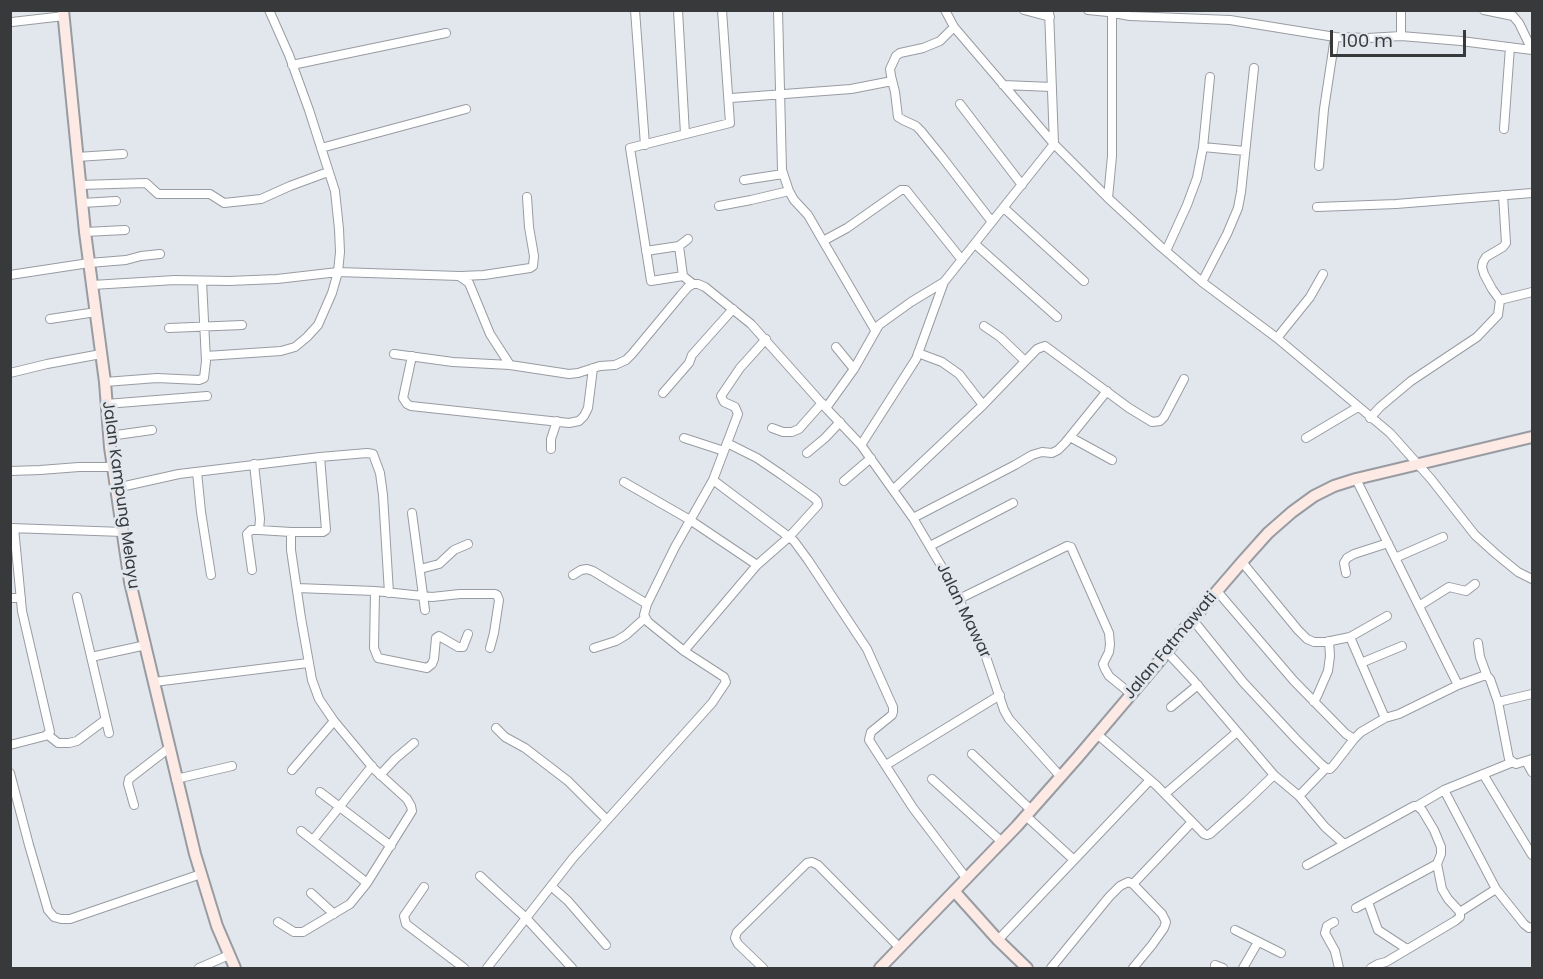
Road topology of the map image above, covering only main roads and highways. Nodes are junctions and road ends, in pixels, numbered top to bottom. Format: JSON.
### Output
{"nodes":[{"id":1,"x":63,"y":13,"type":"edge"},
{"id":2,"x":1533,"y":437,"type":"edge"},
{"id":3,"x":955,"y":892,"type":"junction"},
{"id":4,"x":235,"y":969,"type":"edge"},
{"id":5,"x":880,"y":969,"type":"edge"},
{"id":6,"x":1027,"y":969,"type":"edge"}],
"edges":[{"from":1,"to":4,"type":"main road","name":"Jalan Kampung Melayu"},
{"from":2,"to":3,"type":"main road","name":"Jalan Fatmawati"},
{"from":3,"to":5,"type":"main road","name":"Jalan Fatmawati"},
{"from":3,"to":6,"type":"main road"}]}
